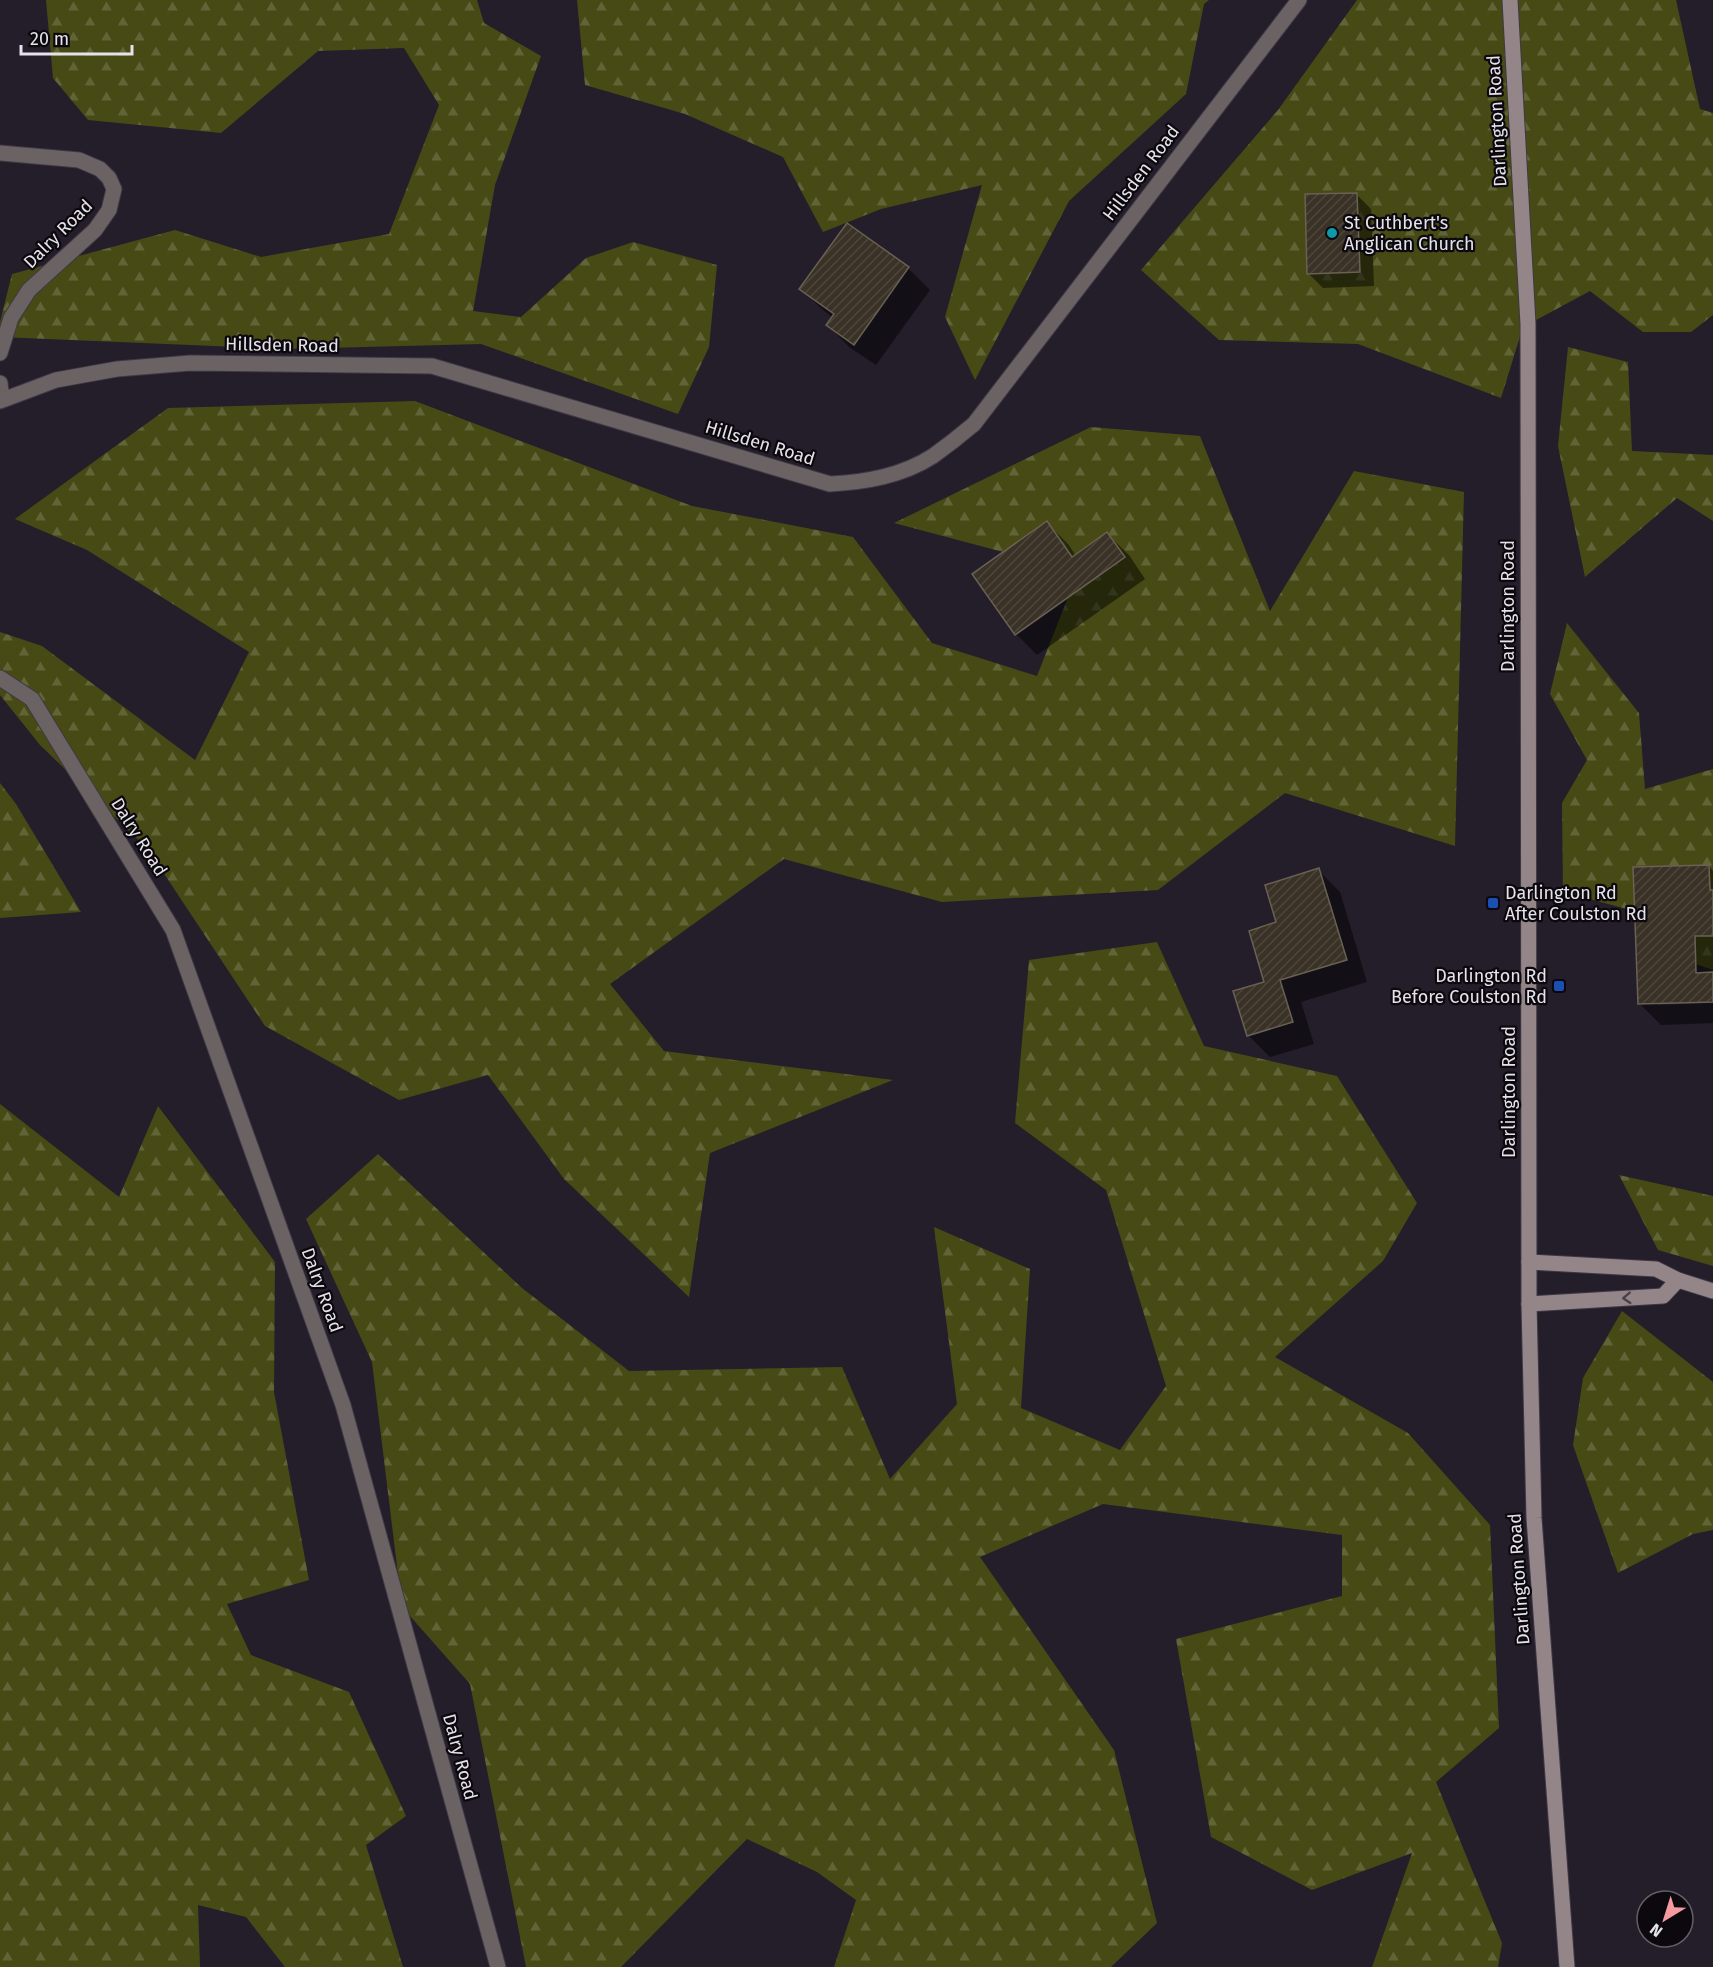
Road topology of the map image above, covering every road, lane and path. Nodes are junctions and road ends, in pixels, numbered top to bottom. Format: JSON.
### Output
{"nodes":[{"id":1,"x":1299,"y":0,"type":"edge"},
{"id":2,"x":1510,"y":0,"type":"edge"},
{"id":3,"x":0,"y":153,"type":"edge"},
{"id":4,"x":0,"y":354,"type":"edge"},
{"id":5,"x":0,"y":383,"type":"edge"},
{"id":6,"x":1,"y":400,"type":"edge"},
{"id":7,"x":0,"y":678,"type":"edge"},
{"id":8,"x":1529,"y":1262,"type":"junction"},
{"id":9,"x":1678,"y":1280,"type":"junction"},
{"id":10,"x":1713,"y":1291,"type":"edge"},
{"id":11,"x":1529,"y":1304,"type":"junction"},
{"id":12,"x":498,"y":1967,"type":"edge"},
{"id":13,"x":1567,"y":1967,"type":"edge"}],
"edges":[{"from":1,"to":6,"type":"street","name":"Hillsden Road"},
{"from":2,"to":8,"type":"street","name":"Darlington Road"},
{"from":3,"to":4,"type":"street","name":"Dalry Road"},
{"from":5,"to":6,"type":"street"},
{"from":7,"to":12,"type":"street","name":"Dalry Road"},
{"from":8,"to":9,"type":"street"},
{"from":8,"to":11,"type":"street","name":"Darlington Road"},
{"from":9,"to":10,"type":"street"},
{"from":9,"to":11,"type":"street","one_way":true},
{"from":11,"to":13,"type":"street","name":"Darlington Road"}]}
